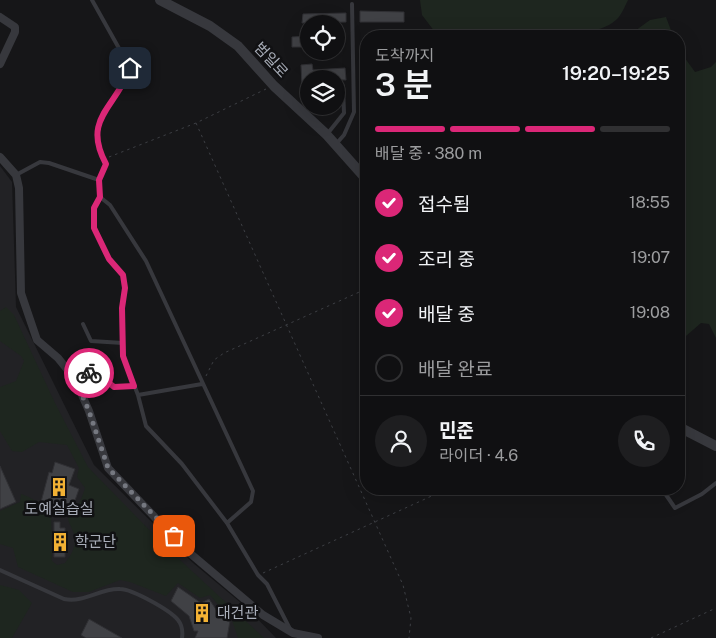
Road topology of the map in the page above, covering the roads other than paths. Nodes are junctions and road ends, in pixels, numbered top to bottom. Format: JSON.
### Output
{"nodes":[{"id":1,"x":92,"y":0,"type":"edge"},
{"id":2,"x":160,"y":0,"type":"edge"},
{"id":3,"x":352,"y":4,"type":"dead end"},
{"id":4,"x":0,"y":17,"type":"edge"},
{"id":5,"x":0,"y":64,"type":"edge"},
{"id":6,"x":343,"y":115,"type":"edge"},
{"id":7,"x":326,"y":134,"type":"junction"},
{"id":8,"x":336,"y":144,"type":"junction"},
{"id":9,"x":0,"y":157,"type":"edge"},
{"id":10,"x":360,"y":173,"type":"edge"},
{"id":11,"x":16,"y":175,"type":"junction"},
{"id":12,"x":99,"y":180,"type":"junction"},
{"id":13,"x":100,"y":197,"type":"junction"},
{"id":14,"x":83,"y":324,"type":"dead end"},
{"id":15,"x":123,"y":342,"type":"junction"},
{"id":16,"x":75,"y":379,"type":"junction"},
{"id":17,"x":202,"y":384,"type":"junction"},
{"id":18,"x":134,"y":386,"type":"junction"},
{"id":19,"x":138,"y":395,"type":"junction"},
{"id":20,"x":685,"y":430,"type":"edge"},
{"id":21,"x":716,"y":446,"type":"edge"},
{"id":22,"x":716,"y":483,"type":"edge"},
{"id":23,"x":666,"y":495,"type":"edge"},
{"id":24,"x":227,"y":522,"type":"junction"},
{"id":25,"x":0,"y":570,"type":"edge"},
{"id":26,"x":292,"y":633,"type":"junction"},
{"id":27,"x":182,"y":638,"type":"edge"},
{"id":28,"x":318,"y":638,"type":"edge"}],
"edges":[{"from":1,"to":12,"type":"lane"},
{"from":2,"to":7,"type":"street","name":"범일로"},
{"from":3,"to":8,"type":"lane"},
{"from":4,"to":5,"type":"street"},
{"from":6,"to":7,"type":"lane"},
{"from":7,"to":8,"type":"street","name":"범일로"},
{"from":8,"to":10,"type":"street","name":"범일로"},
{"from":9,"to":11,"type":"street"},
{"from":11,"to":12,"type":"lane"},
{"from":11,"to":16,"type":"street"},
{"from":12,"to":13,"type":"lane"},
{"from":13,"to":15,"type":"lane"},
{"from":13,"to":17,"type":"lane"},
{"from":14,"to":15,"type":"lane"},
{"from":15,"to":18,"type":"lane"},
{"from":16,"to":18,"type":"lane"},
{"from":16,"to":26,"type":"street"},
{"from":17,"to":19,"type":"lane"},
{"from":17,"to":24,"type":"lane"},
{"from":18,"to":19,"type":"lane"},
{"from":19,"to":24,"type":"lane"},
{"from":20,"to":21,"type":"street"},
{"from":22,"to":23,"type":"lane"},
{"from":24,"to":26,"type":"lane"},
{"from":25,"to":27,"type":"lane"},
{"from":26,"to":28,"type":"street"}]}
